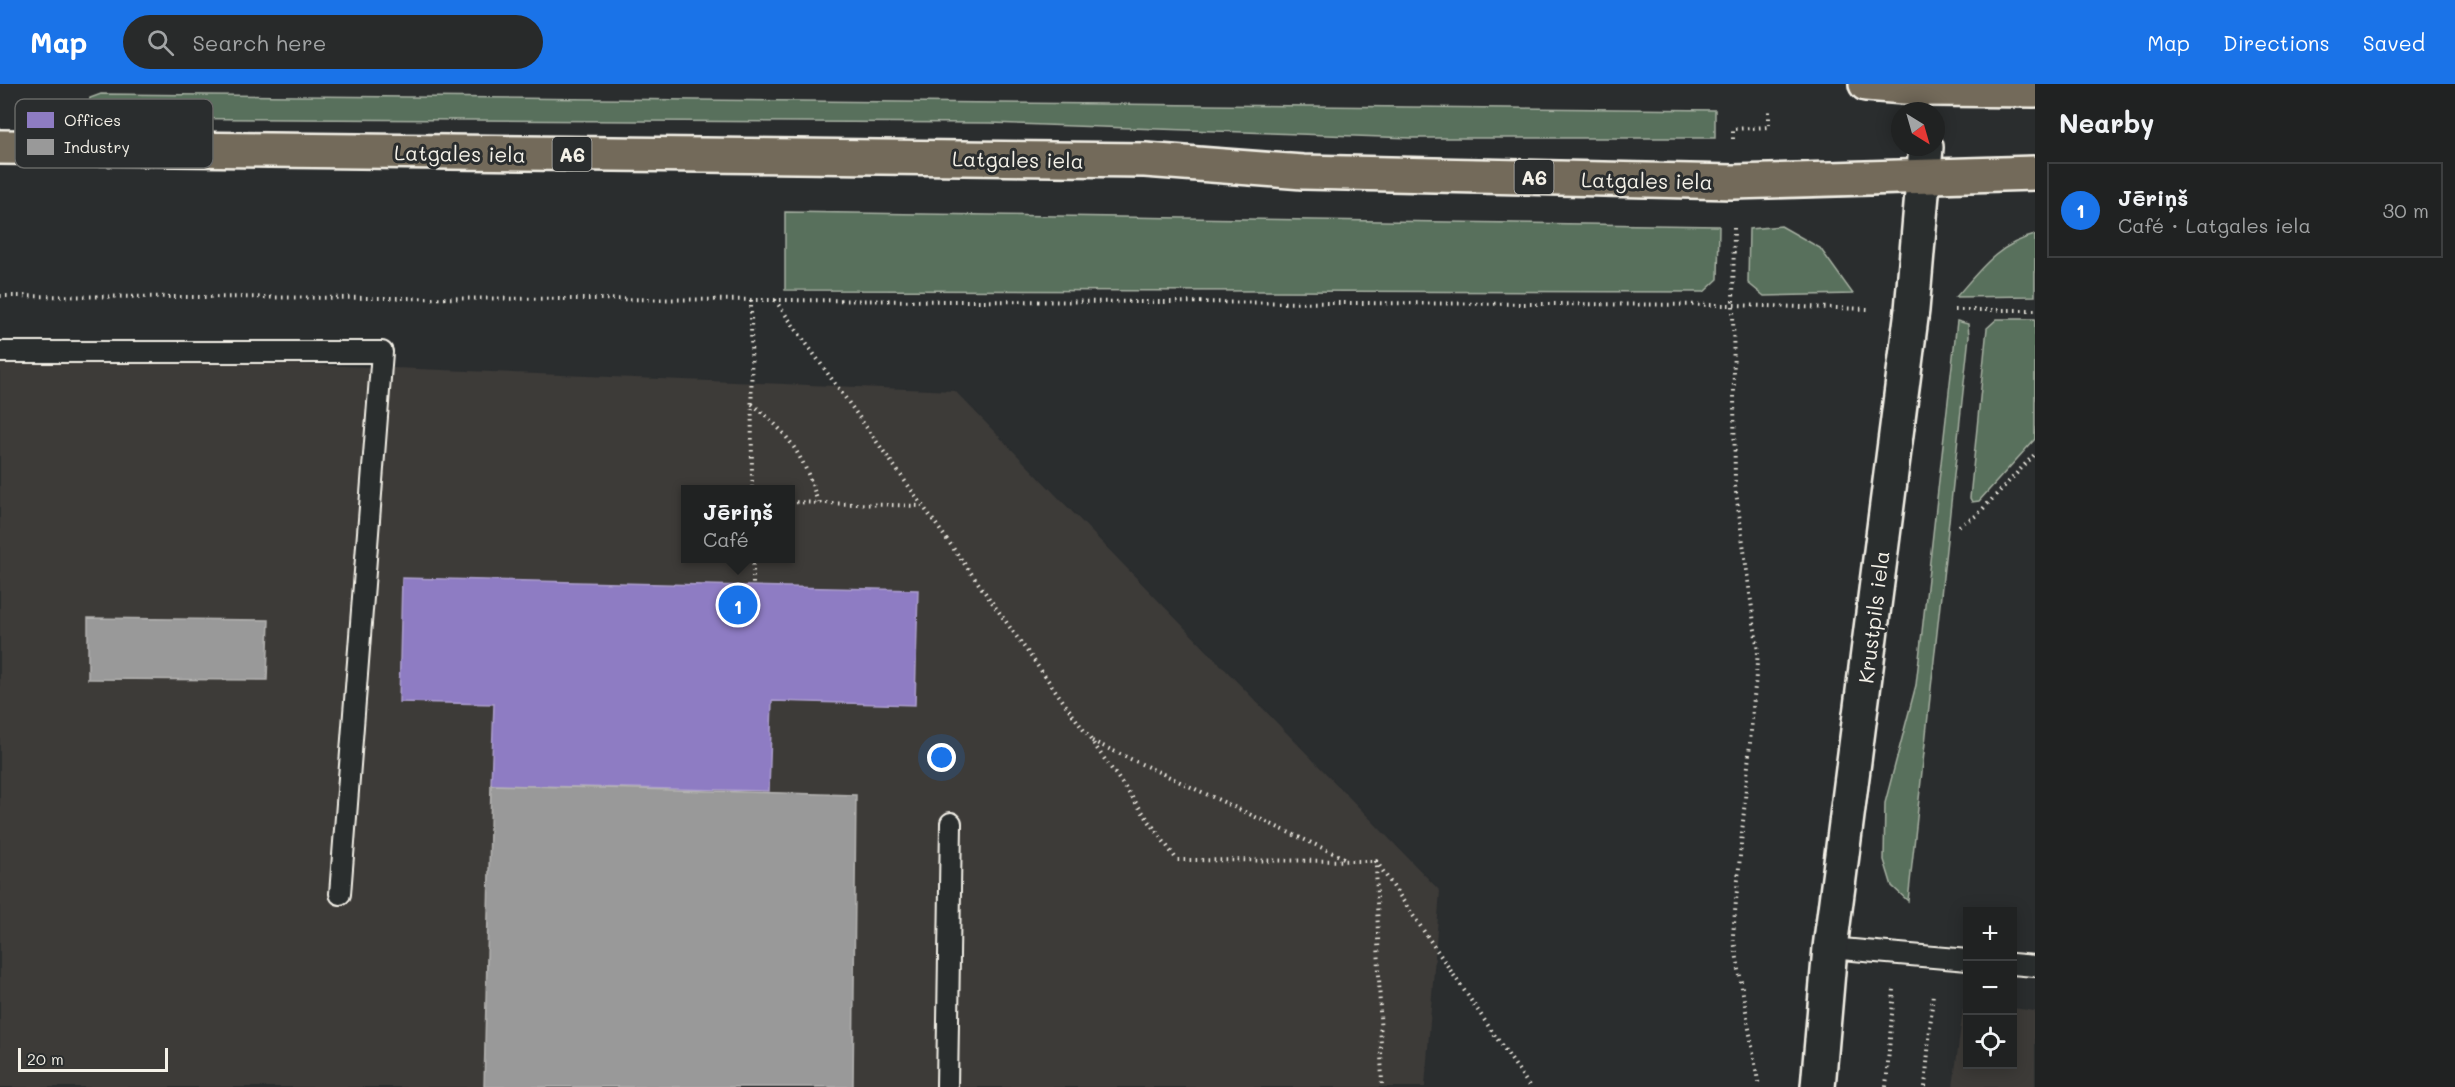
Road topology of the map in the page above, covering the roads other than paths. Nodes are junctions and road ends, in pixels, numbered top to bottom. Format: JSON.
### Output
{"nodes":[{"id":1,"x":1866,"y":84,"type":"edge"},
{"id":2,"x":2035,"y":90,"type":"edge"},
{"id":3,"x":1929,"y":100,"type":"edge"},
{"id":4,"x":0,"y":147,"type":"edge"},
{"id":5,"x":15,"y":147,"type":"edge"},
{"id":6,"x":213,"y":149,"type":"edge"},
{"id":7,"x":1925,"y":161,"type":"edge"},
{"id":8,"x":2035,"y":173,"type":"edge"},
{"id":9,"x":0,"y":352,"type":"edge"},
{"id":10,"x":951,"y":823,"type":"dead end"},
{"id":11,"x":340,"y":894,"type":"dead end"},
{"id":12,"x":1830,"y":948,"type":"junction"},
{"id":13,"x":1963,"y":960,"type":"edge"},
{"id":14,"x":2017,"y":964,"type":"edge"},
{"id":15,"x":2035,"y":966,"type":"edge"},
{"id":16,"x":947,"y":1087,"type":"edge"},
{"id":17,"x":1818,"y":1087,"type":"edge"}],
"edges":[{"from":1,"to":3,"type":"highway"},
{"from":2,"to":3,"type":"highway"},
{"from":4,"to":5,"type":"highway","name":"Latgales iela","number":"A6"},
{"from":6,"to":7,"type":"highway","name":"Latgales iela","number":"A6"},
{"from":7,"to":8,"type":"highway","name":"Latgales iela","number":"A6"},
{"from":7,"to":12,"type":"street","name":"Krustpils iela"},
{"from":9,"to":11,"type":"lane"},
{"from":10,"to":16,"type":"lane"},
{"from":12,"to":13,"type":"lane"},
{"from":12,"to":17,"type":"street","name":"Krustpils iela"},
{"from":14,"to":15,"type":"lane"}]}
